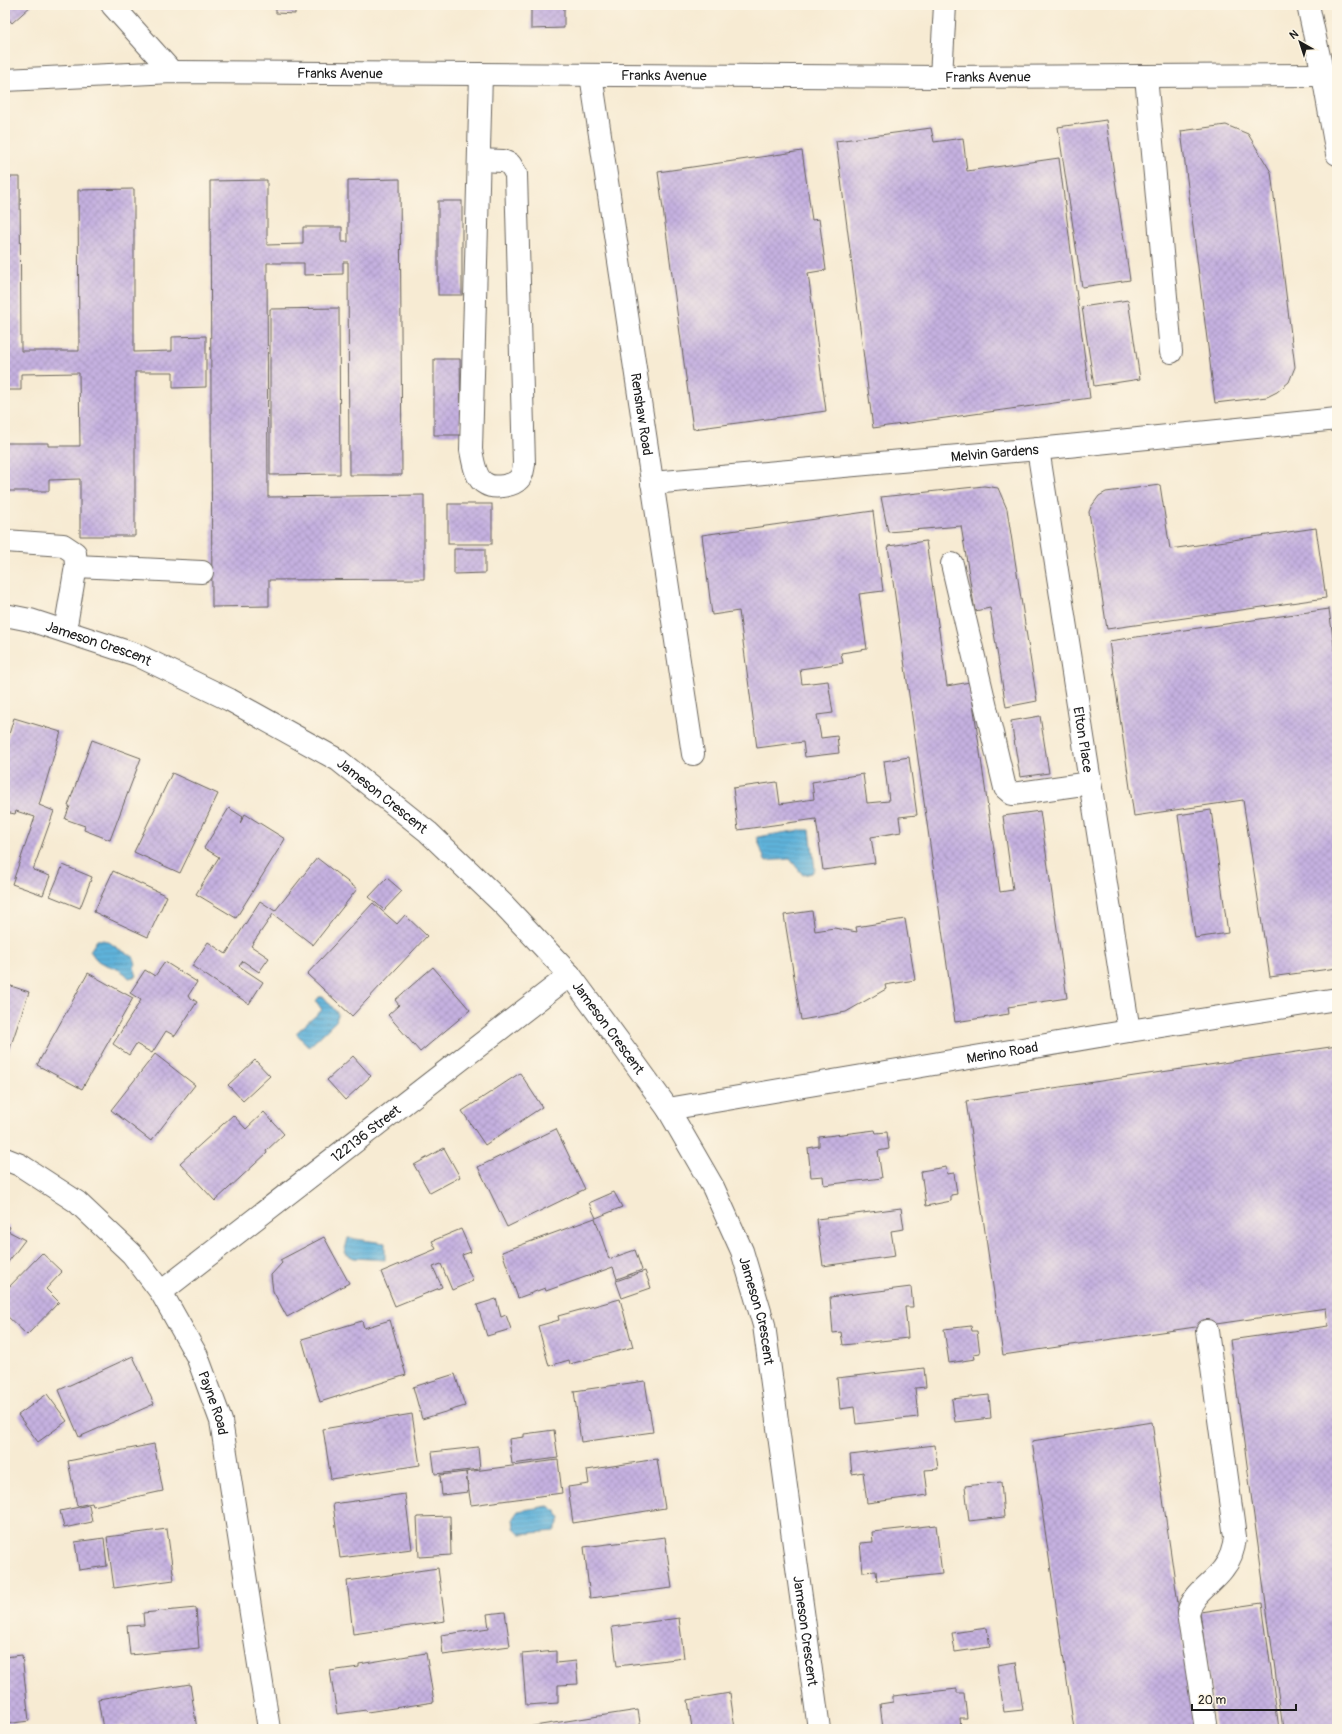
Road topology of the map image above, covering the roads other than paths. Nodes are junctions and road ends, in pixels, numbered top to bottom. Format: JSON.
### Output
{"nodes":[{"id":1,"x":112,"y":5,"type":"edge"},
{"id":2,"x":946,"y":5,"type":"edge"},
{"id":3,"x":1308,"y":5,"type":"edge"},
{"id":4,"x":172,"y":72,"type":"junction"},
{"id":5,"x":481,"y":74,"type":"junction"},
{"id":6,"x":591,"y":75,"type":"junction"},
{"id":7,"x":1324,"y":75,"type":"junction"},
{"id":8,"x":1146,"y":76,"type":"junction"},
{"id":9,"x":941,"y":77,"type":"junction"},
{"id":10,"x":5,"y":80,"type":"edge"},
{"id":11,"x":1337,"y":154,"type":"edge"},
{"id":12,"x":479,"y":160,"type":"junction"},
{"id":13,"x":1171,"y":352,"type":"dead end"},
{"id":14,"x":1337,"y":419,"type":"edge"},
{"id":15,"x":1038,"y":449,"type":"junction"},
{"id":16,"x":652,"y":483,"type":"junction"},
{"id":17,"x":5,"y":541,"type":"edge"},
{"id":18,"x":952,"y":564,"type":"dead end"},
{"id":19,"x":76,"y":566,"type":"junction"},
{"id":20,"x":202,"y":572,"type":"dead end"},
{"id":21,"x":5,"y":615,"type":"edge"},
{"id":22,"x":65,"y":631,"type":"junction"},
{"id":23,"x":693,"y":754,"type":"dead end"},
{"id":24,"x":1090,"y":783,"type":"junction"},
{"id":25,"x":570,"y":975,"type":"junction"},
{"id":26,"x":1337,"y":999,"type":"edge"},
{"id":27,"x":1129,"y":1031,"type":"junction"},
{"id":28,"x":668,"y":1109,"type":"junction"},
{"id":29,"x":5,"y":1159,"type":"edge"},
{"id":30,"x":161,"y":1292,"type":"junction"},
{"id":31,"x":1207,"y":1331,"type":"dead end"},
{"id":32,"x":269,"y":1729,"type":"edge"},
{"id":33,"x":819,"y":1729,"type":"edge"},
{"id":34,"x":1206,"y":1729,"type":"edge"}],
"edges":[{"from":1,"to":4,"type":"street"},
{"from":2,"to":9,"type":"street"},
{"from":3,"to":7,"type":"street"},
{"from":4,"to":5,"type":"street","name":"Franks Avenue"},
{"from":4,"to":10,"type":"street","name":"Franks Avenue"},
{"from":5,"to":6,"type":"street","name":"Franks Avenue"},
{"from":5,"to":12,"type":"street"},
{"from":6,"to":9,"type":"street","name":"Franks Avenue"},
{"from":6,"to":16,"type":"street","name":"Renshaw Road"},
{"from":7,"to":8,"type":"street","name":"Franks Avenue"},
{"from":7,"to":11,"type":"street"},
{"from":8,"to":9,"type":"street","name":"Franks Avenue"},
{"from":8,"to":13,"type":"street"},
{"from":12,"to":12,"type":"street"},
{"from":14,"to":15,"type":"street","name":"Melvin Gardens"},
{"from":15,"to":16,"type":"street","name":"Melvin Gardens"},
{"from":15,"to":24,"type":"street","name":"Elton Place"},
{"from":16,"to":23,"type":"street","name":"Renshaw Road"},
{"from":17,"to":19,"type":"street"},
{"from":18,"to":24,"type":"street"},
{"from":19,"to":20,"type":"street"},
{"from":19,"to":22,"type":"street"},
{"from":21,"to":22,"type":"street","name":"Jameson Crescent"},
{"from":22,"to":25,"type":"street","name":"Jameson Crescent"},
{"from":24,"to":27,"type":"street","name":"Elton Place"},
{"from":25,"to":28,"type":"street","name":"Jameson Crescent"},
{"from":25,"to":30,"type":"street","name":"122136 Street"},
{"from":26,"to":27,"type":"street","name":"Merino Road"},
{"from":27,"to":28,"type":"street","name":"Merino Road"},
{"from":28,"to":33,"type":"street","name":"Jameson Crescent"},
{"from":29,"to":30,"type":"street","name":"Payne Road"},
{"from":30,"to":32,"type":"street","name":"Payne Road"},
{"from":31,"to":34,"type":"street"}]}
